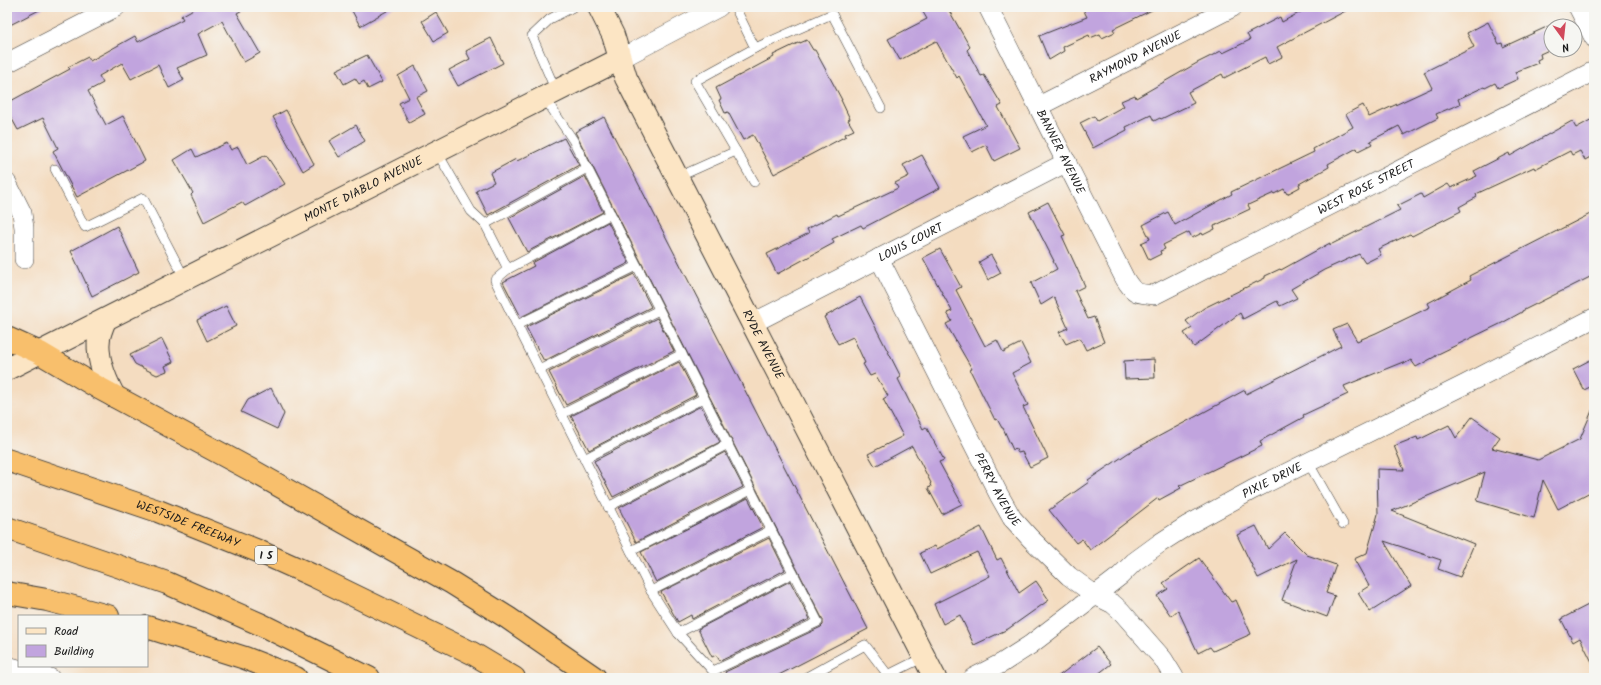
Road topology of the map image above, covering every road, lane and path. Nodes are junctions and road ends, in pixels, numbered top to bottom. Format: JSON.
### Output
{"nodes":[{"id":1,"x":116,"y":7,"type":"edge"},
{"id":2,"x":573,"y":7,"type":"edge"},
{"id":3,"x":599,"y":7,"type":"edge"},
{"id":4,"x":719,"y":7,"type":"edge"},
{"id":5,"x":735,"y":7,"type":"edge"},
{"id":6,"x":988,"y":7,"type":"edge"},
{"id":7,"x":1232,"y":7,"type":"edge"},
{"id":8,"x":1578,"y":7,"type":"edge"},
{"id":9,"x":1594,"y":38,"type":"edge"},
{"id":10,"x":755,"y":48,"type":"junction"},
{"id":11,"x":620,"y":59,"type":"junction"},
{"id":12,"x":7,"y":63,"type":"edge"},
{"id":13,"x":1594,"y":71,"type":"edge"},
{"id":14,"x":550,"y":94,"type":"junction"},
{"id":15,"x":1038,"y":106,"type":"junction"},
{"id":16,"x":881,"y":108,"type":"dead end"},
{"id":17,"x":736,"y":151,"type":"junction"},
{"id":18,"x":437,"y":152,"type":"junction"},
{"id":19,"x":1067,"y":162,"type":"junction"},
{"id":20,"x":587,"y":168,"type":"junction"},
{"id":21,"x":55,"y":169,"type":"dead end"},
{"id":22,"x":678,"y":177,"type":"junction"},
{"id":23,"x":754,"y":182,"type":"dead end"},
{"id":24,"x":7,"y":184,"type":"edge"},
{"id":25,"x":611,"y":214,"type":"junction"},
{"id":26,"x":485,"y":224,"type":"junction"},
{"id":27,"x":879,"y":258,"type":"junction"},
{"id":28,"x":24,"y":259,"type":"dead end"},
{"id":29,"x":637,"y":266,"type":"junction"},
{"id":30,"x":508,"y":269,"type":"junction"},
{"id":31,"x":185,"y":279,"type":"junction"},
{"id":32,"x":1138,"y":293,"type":"joint"},
{"id":33,"x":659,"y":310,"type":"junction"},
{"id":34,"x":1594,"y":318,"type":"edge"},
{"id":35,"x":105,"y":320,"type":"junction"},
{"id":36,"x":753,"y":322,"type":"junction"},
{"id":37,"x":517,"y":325,"type":"junction"},
{"id":38,"x":7,"y":338,"type":"edge"},
{"id":39,"x":40,"y":353,"type":"junction"},
{"id":40,"x":682,"y":354,"type":"junction"},
{"id":41,"x":7,"y":370,"type":"edge"},
{"id":42,"x":539,"y":370,"type":"junction"},
{"id":43,"x":114,"y":396,"type":"junction"},
{"id":44,"x":704,"y":398,"type":"junction"},
{"id":45,"x":562,"y":414,"type":"junction"},
{"id":46,"x":728,"y":444,"type":"junction"},
{"id":47,"x":584,"y":458,"type":"junction"},
{"id":48,"x":7,"y":460,"type":"edge"},
{"id":49,"x":1308,"y":462,"type":"junction"},
{"id":50,"x":751,"y":490,"type":"junction"},
{"id":51,"x":608,"y":507,"type":"junction"},
{"id":52,"x":1342,"y":524,"type":"dead end"},
{"id":53,"x":7,"y":528,"type":"edge"},
{"id":54,"x":771,"y":530,"type":"junction"},
{"id":55,"x":631,"y":551,"type":"junction"},
{"id":56,"x":793,"y":573,"type":"junction"},
{"id":57,"x":651,"y":591,"type":"junction"},
{"id":58,"x":7,"y":593,"type":"edge"},
{"id":59,"x":1095,"y":595,"type":"junction"},
{"id":60,"x":104,"y":615,"type":"edge"},
{"id":61,"x":148,"y":627,"type":"edge"},
{"id":62,"x":678,"y":633,"type":"junction"},
{"id":63,"x":924,"y":656,"type":"junction"},
{"id":64,"x":7,"y":666,"type":"edge"},
{"id":65,"x":885,"y":676,"type":"edge"},
{"id":66,"x":1174,"y":677,"type":"dead end"},
{"id":67,"x":48,"y":678,"type":"edge"},
{"id":68,"x":296,"y":678,"type":"edge"},
{"id":69,"x":369,"y":678,"type":"edge"},
{"id":70,"x":514,"y":678,"type":"edge"},
{"id":71,"x":595,"y":678,"type":"edge"},
{"id":72,"x":805,"y":678,"type":"edge"},
{"id":73,"x":935,"y":678,"type":"edge"},
{"id":74,"x":973,"y":678,"type":"edge"}],
"edges":[{"from":1,"to":12,"type":"street"},
{"from":2,"to":14,"type":"lane"},
{"from":3,"to":11,"type":"street","name":"RYDE AVENUE"},
{"from":4,"to":11,"type":"street","name":"MONTE DIABLO AVENUE"},
{"from":5,"to":10,"type":"lane"},
{"from":6,"to":15,"type":"street","name":"BANNER AVENUE"},
{"from":7,"to":15,"type":"street","name":"RAYMOND AVENUE"},
{"from":8,"to":9,"type":"street"},
{"from":10,"to":16,"type":"lane"},
{"from":10,"to":17,"type":"lane"},
{"from":11,"to":14,"type":"street","name":"MONTE DIABLO AVENUE"},
{"from":11,"to":22,"type":"street","name":"RYDE AVENUE"},
{"from":13,"to":32,"type":"street","name":"WEST ROSE STREET"},
{"from":14,"to":18,"type":"street","name":"MONTE DIABLO AVENUE"},
{"from":14,"to":20,"type":"lane"},
{"from":15,"to":19,"type":"street","name":"BANNER AVENUE"},
{"from":17,"to":22,"type":"lane"},
{"from":17,"to":23,"type":"lane"},
{"from":18,"to":26,"type":"lane"},
{"from":18,"to":31,"type":"street","name":"MONTE DIABLO AVENUE"},
{"from":19,"to":27,"type":"street","name":"LOUIS COURT"},
{"from":19,"to":32,"type":"street","name":"BANNER AVENUE"},
{"from":20,"to":25,"type":"lane"},
{"from":20,"to":26,"type":"lane"},
{"from":21,"to":31,"type":"lane"},
{"from":22,"to":36,"type":"street","name":"RYDE AVENUE"},
{"from":24,"to":28,"type":"street"},
{"from":25,"to":29,"type":"lane"},
{"from":25,"to":30,"type":"lane"},
{"from":26,"to":30,"type":"lane"},
{"from":27,"to":36,"type":"street","name":"LOUIS COURT"},
{"from":27,"to":59,"type":"street","name":"PERRY AVENUE"},
{"from":29,"to":33,"type":"lane"},
{"from":29,"to":37,"type":"lane"},
{"from":30,"to":37,"type":"lane"},
{"from":31,"to":35,"type":"street","name":"MONTE DIABLO AVENUE"},
{"from":33,"to":40,"type":"lane"},
{"from":33,"to":42,"type":"lane"},
{"from":34,"to":49,"type":"street","name":"PIXIE DRIVE"},
{"from":35,"to":39,"type":"street","name":"MONTE DIABLO AVENUE"},
{"from":35,"to":43,"type":"street"},
{"from":36,"to":63,"type":"street","name":"RYDE AVENUE"},
{"from":37,"to":42,"type":"lane"},
{"from":38,"to":39,"type":"highway"},
{"from":39,"to":41,"type":"street","name":"MONTE DIABLO AVENUE"},
{"from":39,"to":43,"type":"highway"},
{"from":40,"to":44,"type":"lane"},
{"from":40,"to":45,"type":"lane"},
{"from":42,"to":45,"type":"lane"},
{"from":43,"to":71,"type":"highway"},
{"from":44,"to":46,"type":"lane"},
{"from":44,"to":47,"type":"lane"},
{"from":45,"to":47,"type":"lane"},
{"from":46,"to":50,"type":"lane"},
{"from":46,"to":51,"type":"lane"},
{"from":47,"to":51,"type":"lane"},
{"from":48,"to":70,"type":"highway","name":"WESTSIDE FREEWAY","number":"I 5"},
{"from":49,"to":52,"type":"lane"},
{"from":49,"to":59,"type":"street","name":"PIXIE DRIVE"},
{"from":50,"to":54,"type":"lane"},
{"from":50,"to":55,"type":"lane"},
{"from":51,"to":55,"type":"lane"},
{"from":53,"to":69,"type":"highway"},
{"from":54,"to":56,"type":"lane"},
{"from":54,"to":57,"type":"lane"},
{"from":55,"to":57,"type":"lane"},
{"from":56,"to":62,"type":"lane"},
{"from":56,"to":62,"type":"lane"},
{"from":57,"to":62,"type":"lane"},
{"from":58,"to":60,"type":"highway"},
{"from":59,"to":66,"type":"street","name":"PERRY AVENUE"},
{"from":59,"to":74,"type":"street","name":"PIXIE DRIVE"},
{"from":61,"to":68,"type":"highway"},
{"from":63,"to":65,"type":"lane"},
{"from":63,"to":73,"type":"street","name":"RYDE AVENUE"},
{"from":64,"to":67,"type":"street"},
{"from":65,"to":72,"type":"lane"}]}
